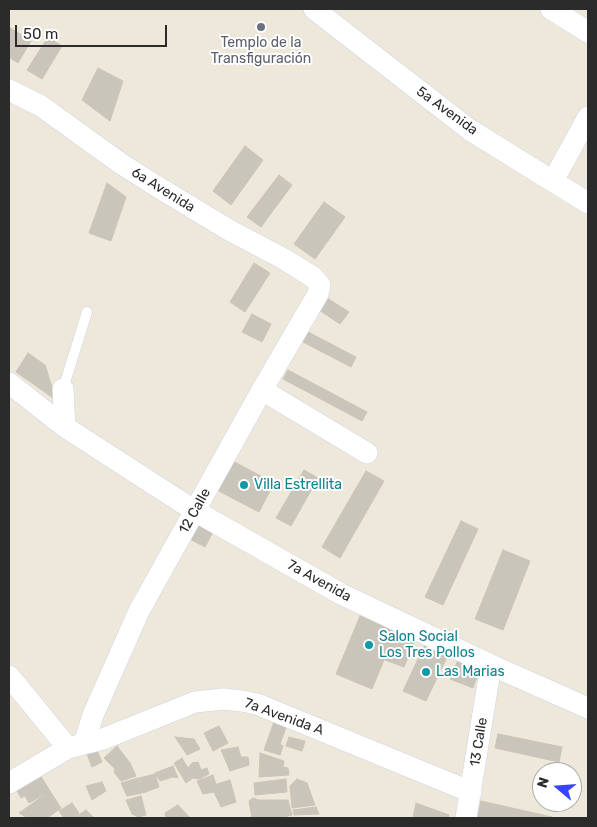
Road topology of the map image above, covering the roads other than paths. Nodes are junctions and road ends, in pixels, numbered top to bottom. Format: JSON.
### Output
{"nodes":[{"id":1,"x":314,"y":9,"type":"edge"},
{"id":2,"x":552,"y":9,"type":"edge"},
{"id":3,"x":588,"y":32,"type":"edge"},
{"id":4,"x":9,"y":90,"type":"edge"},
{"id":5,"x":588,"y":118,"type":"edge"},
{"id":6,"x":553,"y":181,"type":"junction"},
{"id":7,"x":588,"y":203,"type":"edge"},
{"id":8,"x":320,"y":285,"type":"joint"},
{"id":9,"x":86,"y":312,"type":"dead end"},
{"id":10,"x":9,"y":383,"type":"edge"},
{"id":11,"x":62,"y":389,"type":"joint"},
{"id":12,"x":262,"y":390,"type":"junction"},
{"id":13,"x":65,"y":427,"type":"junction"},
{"id":14,"x":367,"y":453,"type":"dead end"},
{"id":15,"x":195,"y":511,"type":"junction"},
{"id":16,"x":491,"y":665,"type":"junction"},
{"id":17,"x":9,"y":676,"type":"edge"},
{"id":18,"x":588,"y":708,"type":"edge"},
{"id":19,"x":76,"y":746,"type":"junction"},
{"id":20,"x":9,"y":783,"type":"edge"},
{"id":21,"x":471,"y":792,"type":"junction"},
{"id":22,"x":466,"y":818,"type":"edge"}],
"edges":[{"from":1,"to":6,"type":"street","name":"5a Avenida"},
{"from":2,"to":3,"type":"street"},
{"from":4,"to":8,"type":"street","name":"6a Avenida"},
{"from":5,"to":6,"type":"street"},
{"from":6,"to":7,"type":"street","name":"5a Avenida"},
{"from":8,"to":12,"type":"street","name":"12 Calle"},
{"from":9,"to":11,"type":"lane"},
{"from":10,"to":13,"type":"street","name":"7a Avenida"},
{"from":11,"to":13,"type":"street"},
{"from":12,"to":14,"type":"street"},
{"from":12,"to":15,"type":"street","name":"12 Calle"},
{"from":13,"to":15,"type":"street","name":"7a Avenida"},
{"from":15,"to":16,"type":"street","name":"7a Avenida"},
{"from":15,"to":19,"type":"street","name":"12 Calle"},
{"from":16,"to":18,"type":"street","name":"7a Avenida"},
{"from":16,"to":21,"type":"street","name":"13 Calle"},
{"from":17,"to":19,"type":"street"},
{"from":19,"to":20,"type":"street","name":"7a Avenida A"},
{"from":19,"to":21,"type":"street","name":"7a Avenida A"},
{"from":21,"to":22,"type":"street","name":"13 Calle"}]}
